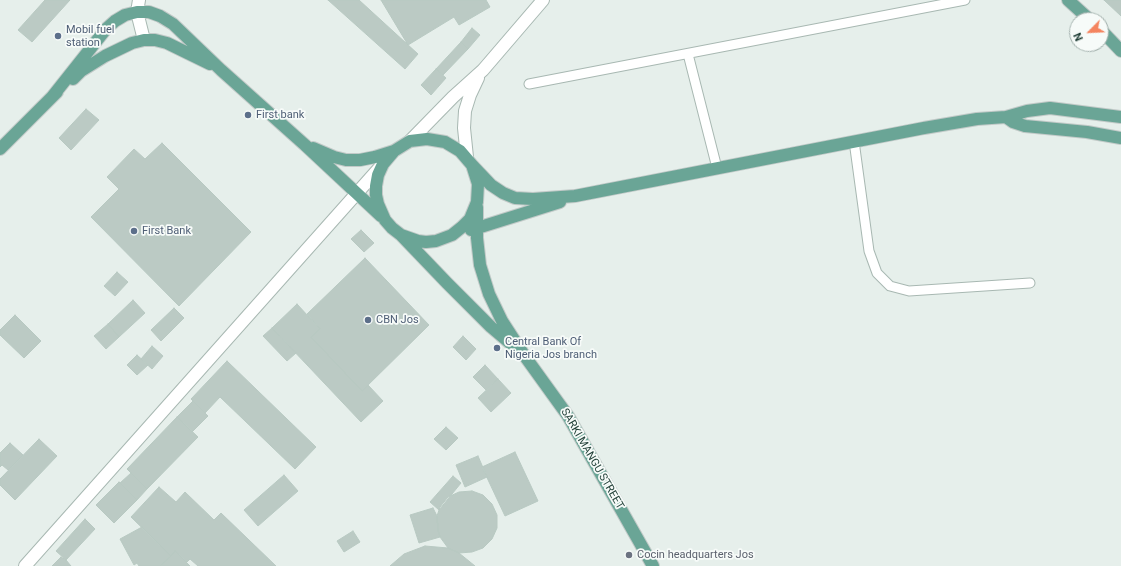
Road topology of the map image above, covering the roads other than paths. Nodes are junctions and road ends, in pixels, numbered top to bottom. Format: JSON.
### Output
{"nodes":[{"id":1,"x":543,"y":0,"type":"edge"},
{"id":2,"x":965,"y":0,"type":"edge"},
{"id":3,"x":1068,"y":0,"type":"edge"},
{"id":4,"x":138,"y":6,"type":"edge"},
{"id":5,"x":1081,"y":12,"type":"edge"},
{"id":6,"x":1109,"y":37,"type":"edge"},
{"id":7,"x":1109,"y":38,"type":"edge"},
{"id":8,"x":144,"y":40,"type":"junction"},
{"id":9,"x":1121,"y":47,"type":"edge"},
{"id":10,"x":1121,"y":51,"type":"edge"},
{"id":11,"x":688,"y":54,"type":"junction"},
{"id":12,"x":221,"y":70,"type":"junction"},
{"id":13,"x":483,"y":70,"type":"junction"},
{"id":14,"x":529,"y":84,"type":"dead end"},
{"id":15,"x":52,"y":97,"type":"junction"},
{"id":16,"x":1006,"y":117,"type":"junction"},
{"id":17,"x":1121,"y":117,"type":"edge"},
{"id":18,"x":1121,"y":138,"type":"edge"},
{"id":19,"x":854,"y":141,"type":"junction"},
{"id":20,"x":410,"y":142,"type":"junction"},
{"id":21,"x":305,"y":145,"type":"junction"},
{"id":22,"x":0,"y":149,"type":"edge"},
{"id":23,"x":394,"y":151,"type":"junction"},
{"id":24,"x":469,"y":161,"type":"junction"},
{"id":25,"x":383,"y":164,"type":"junction"},
{"id":26,"x":717,"y":168,"type":"junction"},
{"id":27,"x":357,"y":193,"type":"junction"},
{"id":28,"x":575,"y":196,"type":"junction"},
{"id":29,"x":477,"y":202,"type":"junction"},
{"id":30,"x":386,"y":220,"type":"junction"},
{"id":31,"x":477,"y":228,"type":"junction"},
{"id":32,"x":401,"y":235,"type":"junction"},
{"id":33,"x":452,"y":235,"type":"junction"},
{"id":34,"x":1030,"y":283,"type":"dead end"},
{"id":35,"x":524,"y":355,"type":"junction"},
{"id":36,"x":25,"y":566,"type":"edge"},
{"id":37,"x":653,"y":566,"type":"edge"}],
"edges":[{"from":1,"to":13,"type":"street"},
{"from":2,"to":11,"type":"lane"},
{"from":3,"to":5,"type":"main road"},
{"from":4,"to":8,"type":"street"},
{"from":4,"to":12,"type":"main road"},
{"from":4,"to":15,"type":"main road"},
{"from":6,"to":9,"type":"main road"},
{"from":7,"to":10,"type":"main road"},
{"from":8,"to":12,"type":"main road"},
{"from":8,"to":15,"type":"main road"},
{"from":11,"to":14,"type":"lane"},
{"from":11,"to":26,"type":"lane"},
{"from":12,"to":21,"type":"main road"},
{"from":13,"to":20,"type":"street"},
{"from":13,"to":24,"type":"street"},
{"from":15,"to":22,"type":"main road"},
{"from":16,"to":17,"type":"main road"},
{"from":16,"to":18,"type":"main road"},
{"from":16,"to":19,"type":"main road"},
{"from":19,"to":26,"type":"main road"},
{"from":19,"to":34,"type":"lane"},
{"from":20,"to":23,"type":"main road"},
{"from":20,"to":24,"type":"main road"},
{"from":21,"to":23,"type":"main road"},
{"from":21,"to":27,"type":"main road"},
{"from":23,"to":25,"type":"main road"},
{"from":24,"to":28,"type":"main road"},
{"from":24,"to":29,"type":"main road"},
{"from":25,"to":27,"type":"street"},
{"from":25,"to":30,"type":"main road"},
{"from":26,"to":28,"type":"main road"},
{"from":27,"to":30,"type":"main road"},
{"from":27,"to":36,"type":"street"},
{"from":28,"to":31,"type":"main road"},
{"from":29,"to":31,"type":"main road"},
{"from":29,"to":33,"type":"main road"},
{"from":30,"to":32,"type":"main road"},
{"from":31,"to":33,"type":"main road"},
{"from":31,"to":35,"type":"main road"},
{"from":32,"to":33,"type":"main road"},
{"from":32,"to":35,"type":"main road"},
{"from":35,"to":37,"type":"main road","name":"SARKI MANGU STREET"}]}
